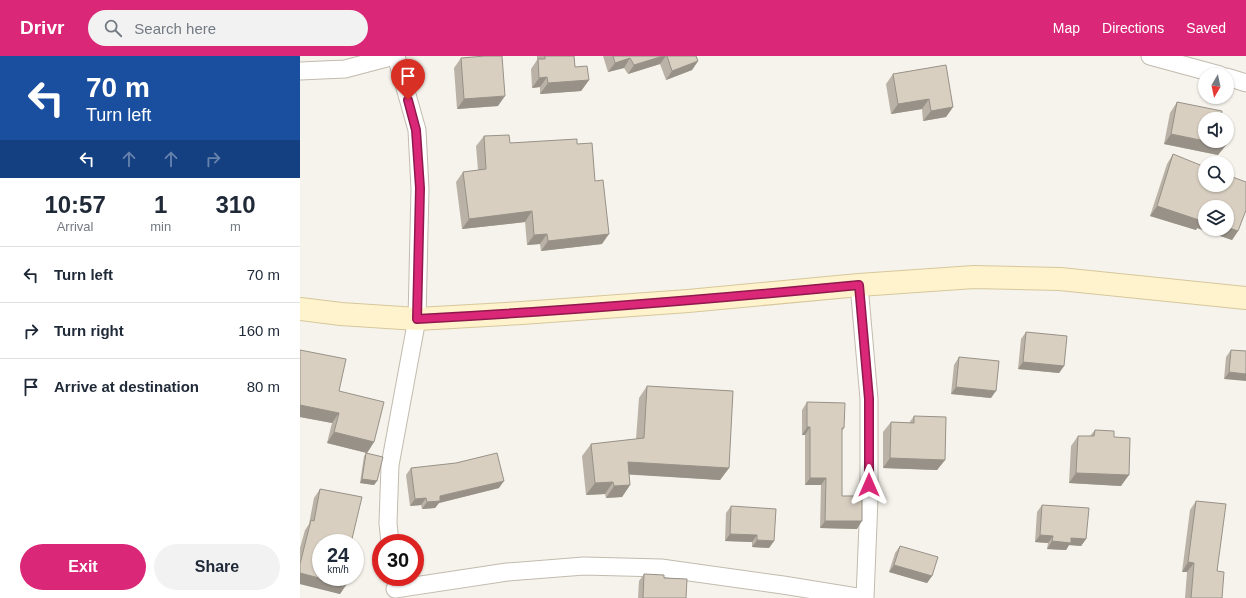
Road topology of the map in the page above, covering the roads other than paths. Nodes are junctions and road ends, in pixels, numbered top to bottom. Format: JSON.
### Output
{"nodes":[{"id":1,"x":394,"y":56,"type":"edge"},
{"id":2,"x":1150,"y":56,"type":"edge"},
{"id":3,"x":1198,"y":69,"type":"edge"},
{"id":4,"x":300,"y":70,"type":"edge"},
{"id":5,"x":1234,"y":79,"type":"edge"},
{"id":6,"x":1246,"y":83,"type":"edge"},
{"id":7,"x":859,"y":285,"type":"junction"},
{"id":8,"x":1246,"y":298,"type":"edge"},
{"id":9,"x":300,"y":308,"type":"edge"},
{"id":10,"x":417,"y":319,"type":"junction"},
{"id":11,"x":389,"y":534,"type":"edge"},
{"id":12,"x":395,"y":588,"type":"edge"},
{"id":13,"x":864,"y":598,"type":"edge"}],
"edges":[{"from":1,"to":4,"type":"street"},
{"from":1,"to":10,"type":"street"},
{"from":2,"to":3,"type":"street"},
{"from":5,"to":6,"type":"street"},
{"from":7,"to":8,"type":"street"},
{"from":7,"to":10,"type":"street"},
{"from":7,"to":13,"type":"street"},
{"from":9,"to":10,"type":"street"},
{"from":10,"to":11,"type":"street"},
{"from":12,"to":13,"type":"street"}]}
